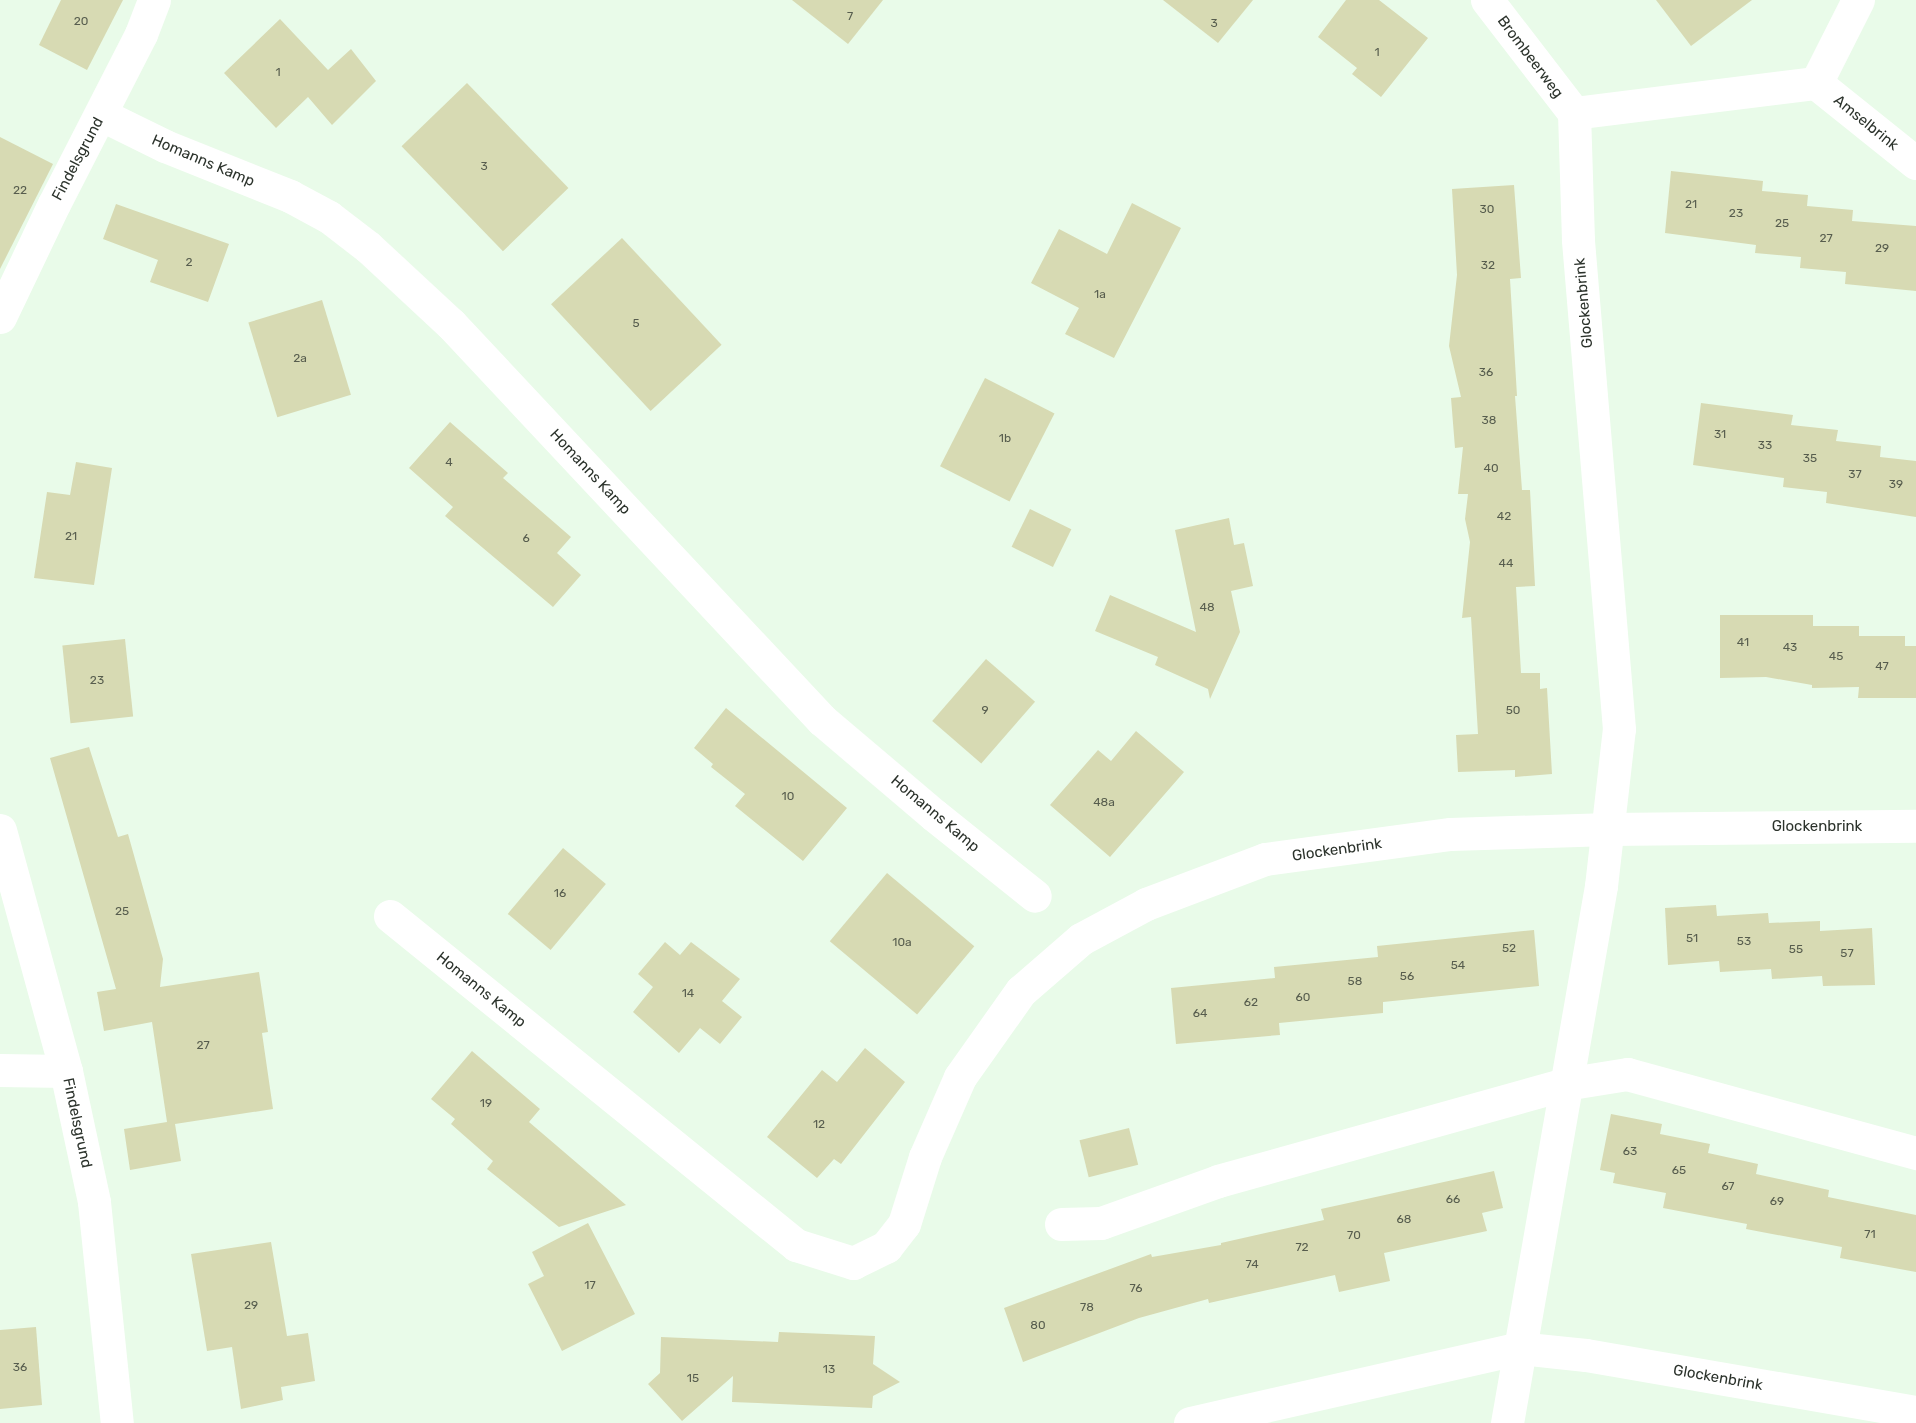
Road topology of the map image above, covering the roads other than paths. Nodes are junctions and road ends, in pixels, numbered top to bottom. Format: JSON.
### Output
{"nodes":[{"id":1,"x":154,"y":0,"type":"edge"},
{"id":2,"x":1487,"y":0,"type":"edge"},
{"id":3,"x":1858,"y":0,"type":"edge"},
{"id":4,"x":1816,"y":83,"type":"junction"},
{"id":5,"x":1574,"y":113,"type":"junction"},
{"id":6,"x":102,"y":115,"type":"junction"},
{"id":7,"x":1916,"y":164,"type":"edge"},
{"id":8,"x":0,"y":317,"type":"edge"},
{"id":9,"x":1916,"y":826,"type":"edge"},
{"id":10,"x":1609,"y":829,"type":"junction"},
{"id":11,"x":0,"y":830,"type":"edge"},
{"id":12,"x":1035,"y":896,"type":"dead end"},
{"id":13,"x":390,"y":916,"type":"dead end"},
{"id":14,"x":1081,"y":939,"type":"joint"},
{"id":15,"x":0,"y":1070,"type":"edge"},
{"id":16,"x":66,"y":1071,"type":"junction"},
{"id":17,"x":1565,"y":1084,"type":"junction"},
{"id":18,"x":1916,"y":1153,"type":"edge"},
{"id":19,"x":1060,"y":1224,"type":"dead end"},
{"id":20,"x":1519,"y":1348,"type":"junction"},
{"id":21,"x":1916,"y":1412,"type":"edge"},
{"id":22,"x":117,"y":1423,"type":"edge"},
{"id":23,"x":1190,"y":1423,"type":"edge"},
{"id":24,"x":1507,"y":1423,"type":"edge"}],
"edges":[{"from":1,"to":6,"type":"street","name":"Findelsgrund"},
{"from":2,"to":5,"type":"street","name":"Brombeerweg"},
{"from":3,"to":4,"type":"street"},
{"from":4,"to":5,"type":"street"},
{"from":4,"to":7,"type":"street","name":"Amselbrink"},
{"from":5,"to":10,"type":"street","name":"Glockenbrink"},
{"from":6,"to":8,"type":"street","name":"Findelsgrund"},
{"from":6,"to":12,"type":"street","name":"Homanns Kamp"},
{"from":9,"to":10,"type":"street","name":"Glockenbrink"},
{"from":10,"to":14,"type":"street","name":"Glockenbrink"},
{"from":10,"to":17,"type":"street","name":"Glockenbrink"},
{"from":11,"to":16,"type":"street","name":"Findelsgrund"},
{"from":13,"to":14,"type":"street","name":"Homanns Kamp"},
{"from":15,"to":16,"type":"street"},
{"from":16,"to":22,"type":"street","name":"Findelsgrund"},
{"from":17,"to":18,"type":"street"},
{"from":17,"to":19,"type":"street"},
{"from":17,"to":20,"type":"street","name":"Glockenbrink"},
{"from":20,"to":21,"type":"street","name":"Glockenbrink"},
{"from":20,"to":23,"type":"street","name":"Glockenbrink"},
{"from":20,"to":24,"type":"street","name":"Glockenbrink"}]}
